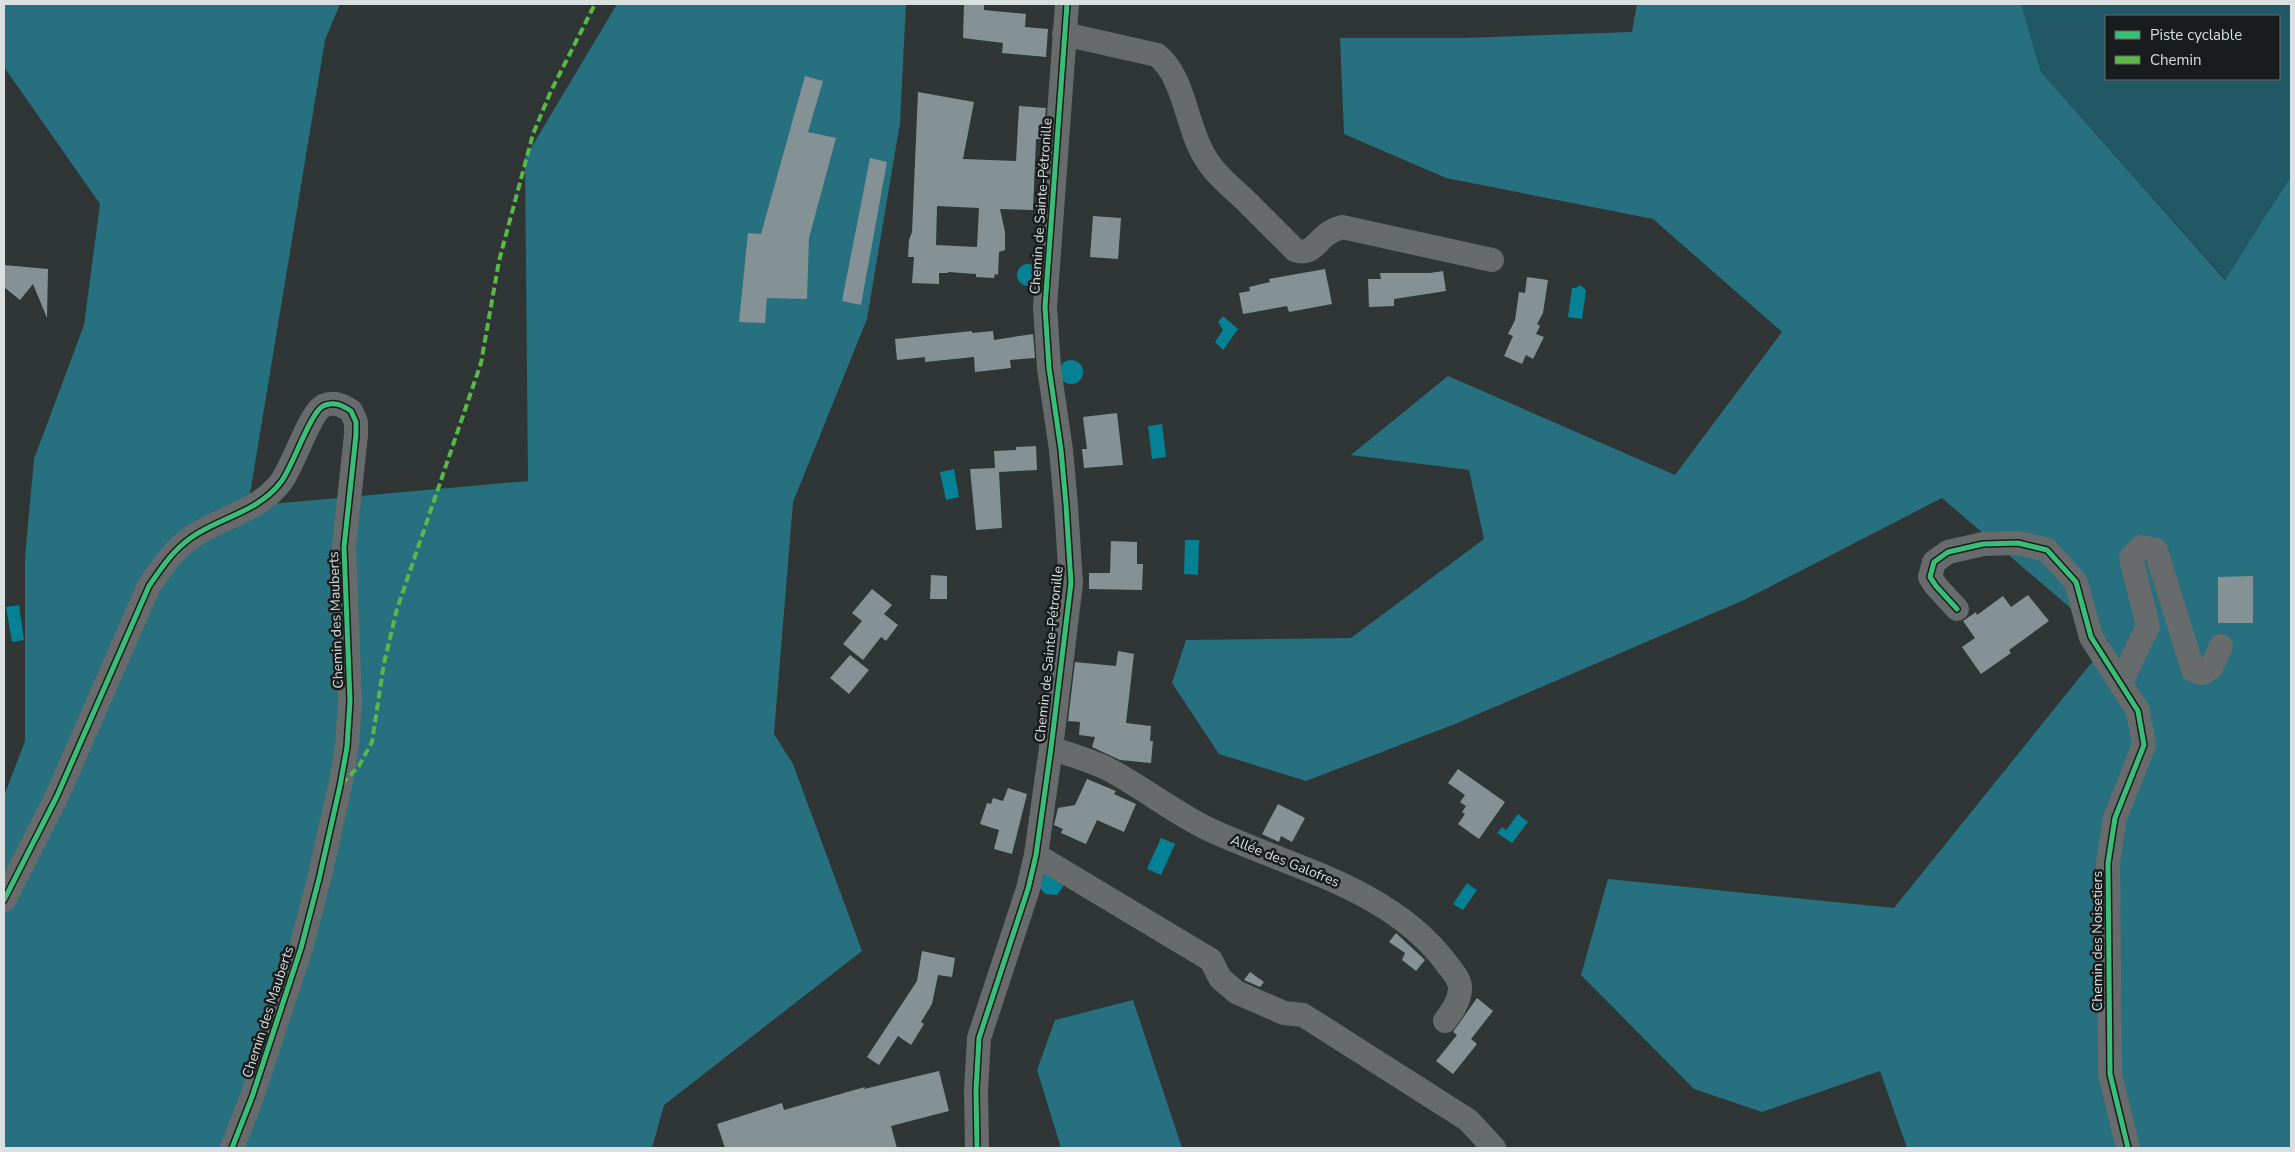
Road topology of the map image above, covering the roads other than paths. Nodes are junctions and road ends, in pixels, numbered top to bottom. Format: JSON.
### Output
{"nodes":[{"id":1,"x":1067,"y":4,"type":"edge"},
{"id":2,"x":1064,"y":34,"type":"junction"},
{"id":3,"x":1492,"y":260,"type":"dead end"},
{"id":4,"x":1957,"y":609,"type":"dead end"},
{"id":5,"x":2221,"y":646,"type":"dead end"},
{"id":6,"x":2121,"y":682,"type":"junction"},
{"id":7,"x":1051,"y":748,"type":"junction"},
{"id":8,"x":1036,"y":855,"type":"junction"},
{"id":9,"x":4,"y":900,"type":"edge"},
{"id":10,"x":1445,"y":1020,"type":"dead end"},
{"id":11,"x":232,"y":1148,"type":"edge"},
{"id":12,"x":976,"y":1148,"type":"edge"},
{"id":13,"x":1494,"y":1148,"type":"edge"},
{"id":14,"x":2128,"y":1148,"type":"edge"}],
"edges":[{"from":1,"to":2,"type":"street","name":"Chemin de Sainte-Pétronille"},
{"from":2,"to":3,"type":"street"},
{"from":2,"to":7,"type":"street","name":"Chemin de Sainte-Pétronille"},
{"from":4,"to":6,"type":"street","name":"Chemin des Noisetiers"},
{"from":5,"to":6,"type":"street"},
{"from":6,"to":14,"type":"street","name":"Chemin des Noisetiers"},
{"from":7,"to":8,"type":"street","name":"Chemin de Sainte-Pétronille"},
{"from":7,"to":10,"type":"street","name":"Allée des Galofres"},
{"from":8,"to":12,"type":"street","name":"Chemin de Sainte-Pétronille"},
{"from":8,"to":13,"type":"street"},
{"from":9,"to":11,"type":"street","name":"Chemin des Mauberts"}]}
